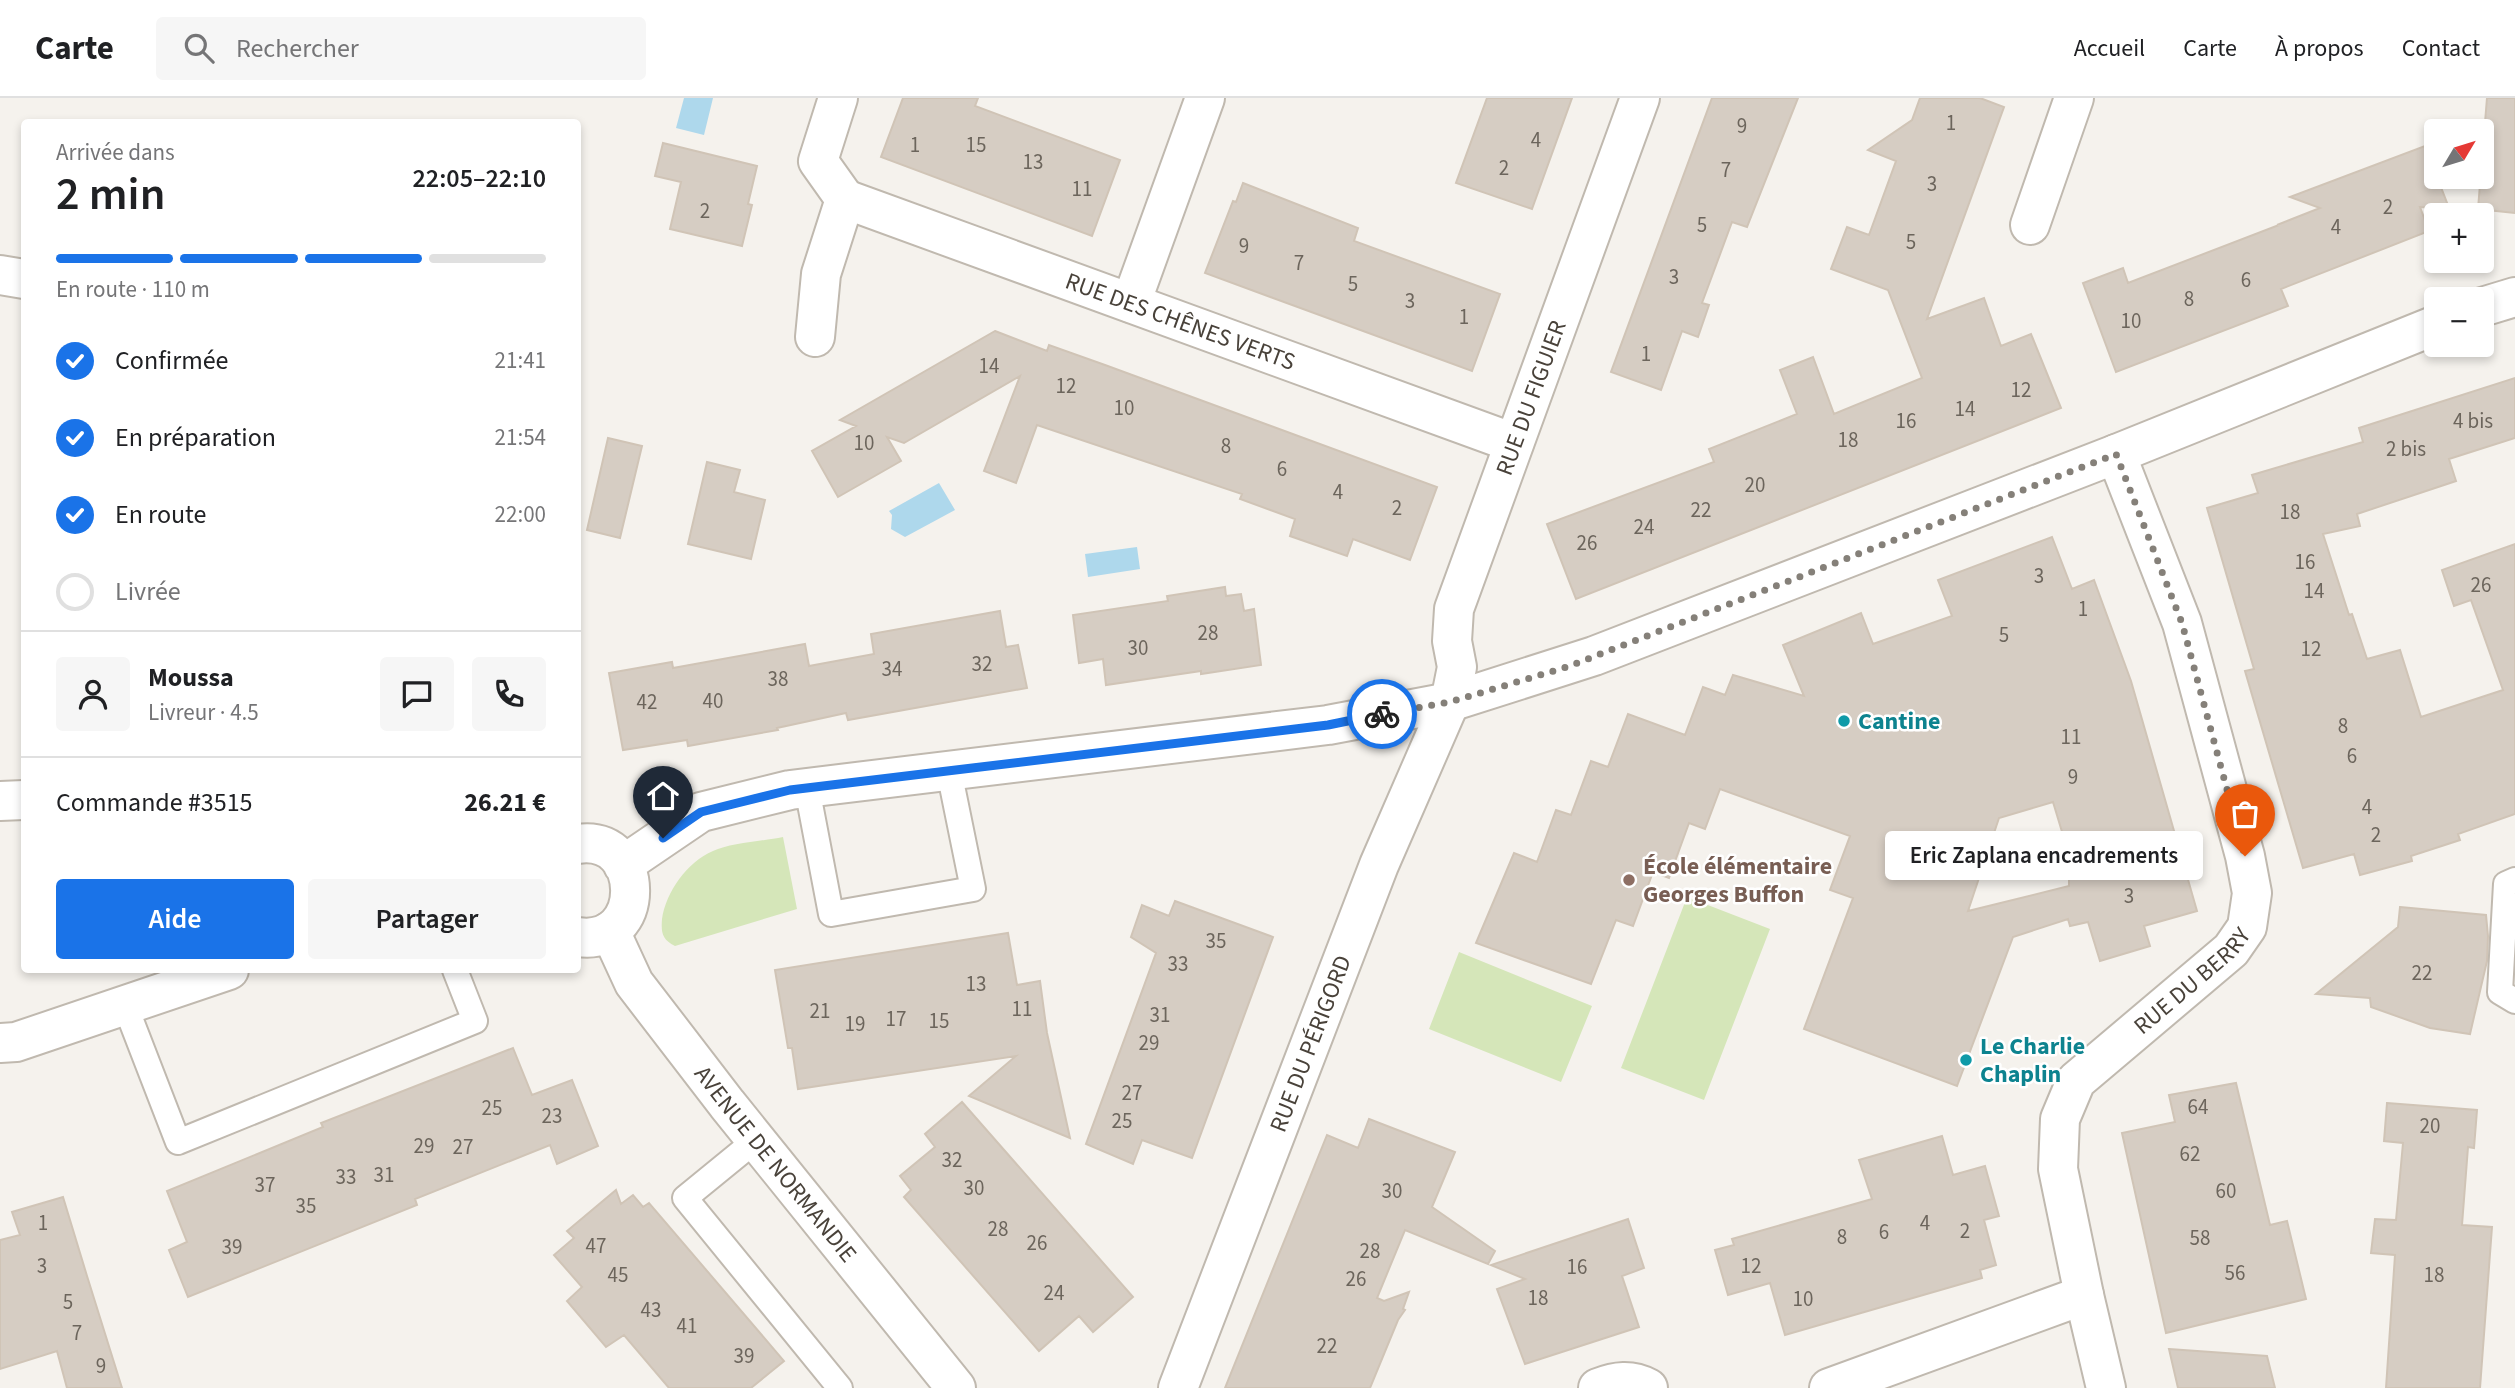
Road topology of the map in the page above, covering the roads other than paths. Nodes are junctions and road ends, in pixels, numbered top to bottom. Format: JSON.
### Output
{"nodes":[{"id":1,"x":838,"y":98,"type":"edge"},
{"id":2,"x":1205,"y":98,"type":"edge"},
{"id":3,"x":1640,"y":98,"type":"edge"},
{"id":4,"x":2074,"y":98,"type":"edge"},
{"id":5,"x":845,"y":199,"type":"junction"},
{"id":6,"x":2030,"y":225,"type":"dead end"},
{"id":7,"x":0,"y":275,"type":"edge"},
{"id":8,"x":21,"y":278,"type":"edge"},
{"id":9,"x":2515,"y":297,"type":"edge"},
{"id":10,"x":1131,"y":303,"type":"junction"},
{"id":11,"x":2494,"y":303,"type":"edge"},
{"id":12,"x":2424,"y":330,"type":"edge"},
{"id":13,"x":815,"y":337,"type":"dead end"},
{"id":14,"x":1514,"y":443,"type":"junction"},
{"id":15,"x":2116,"y":454,"type":"junction"},
{"id":16,"x":1450,"y":702,"type":"junction"},
{"id":17,"x":949,"y":771,"type":"junction"},
{"id":18,"x":807,"y":788,"type":"junction"},
{"id":19,"x":21,"y":800,"type":"edge"},
{"id":20,"x":0,"y":802,"type":"edge"},
{"id":21,"x":581,"y":844,"type":"edge"},
{"id":22,"x":623,"y":864,"type":"junction"},
{"id":23,"x":2515,"y":880,"type":"edge"},
{"id":24,"x":594,"y":934,"type":"edge"},
{"id":25,"x":220,"y":973,"type":"edge"},
{"id":26,"x":456,"y":973,"type":"edge"},
{"id":27,"x":2515,"y":1001,"type":"edge"},
{"id":28,"x":125,"y":1005,"type":"junction"},
{"id":29,"x":0,"y":1043,"type":"edge"},
{"id":30,"x":756,"y":1140,"type":"junction"},
{"id":31,"x":2084,"y":1296,"type":"junction"},
{"id":32,"x":840,"y":1388,"type":"edge"},
{"id":33,"x":956,"y":1388,"type":"edge"},
{"id":34,"x":1178,"y":1388,"type":"edge"},
{"id":35,"x":1598,"y":1388,"type":"edge"},
{"id":36,"x":1648,"y":1388,"type":"edge"},
{"id":37,"x":1829,"y":1388,"type":"edge"},
{"id":38,"x":2106,"y":1388,"type":"edge"}],
"edges":[{"from":1,"to":5,"type":"street"},
{"from":2,"to":10,"type":"street"},
{"from":3,"to":14,"type":"street","name":"RUE DU FIGUIER"},
{"from":4,"to":6,"type":"street"},
{"from":5,"to":10,"type":"street","name":"RUE DES CHÊNES VERTS"},
{"from":5,"to":13,"type":"street"},
{"from":7,"to":8,"type":"street"},
{"from":9,"to":11,"type":"street"},
{"from":10,"to":14,"type":"street","name":"RUE DES CHÊNES VERTS"},
{"from":12,"to":15,"type":"street"},
{"from":14,"to":16,"type":"street","name":"RUE DU FIGUIER"},
{"from":15,"to":16,"type":"street"},
{"from":15,"to":31,"type":"street","name":"RUE DU BERRY"},
{"from":16,"to":17,"type":"street"},
{"from":16,"to":34,"type":"street","name":"RUE DU PÉRIGORD"},
{"from":17,"to":18,"type":"street"},
{"from":17,"to":18,"type":"lane"},
{"from":18,"to":22,"type":"street"},
{"from":19,"to":20,"type":"street"},
{"from":21,"to":22,"type":"street"},
{"from":22,"to":24,"type":"street"},
{"from":23,"to":27,"type":"lane"},
{"from":24,"to":30,"type":"street","name":"AVENUE DE NORMANDIE"},
{"from":25,"to":28,"type":"street"},
{"from":26,"to":28,"type":"lane"},
{"from":28,"to":29,"type":"street"},
{"from":30,"to":32,"type":"lane"},
{"from":30,"to":33,"type":"street","name":"AVENUE DE NORMANDIE"},
{"from":31,"to":37,"type":"street"},
{"from":31,"to":38,"type":"street"},
{"from":35,"to":36,"type":"street"}]}
